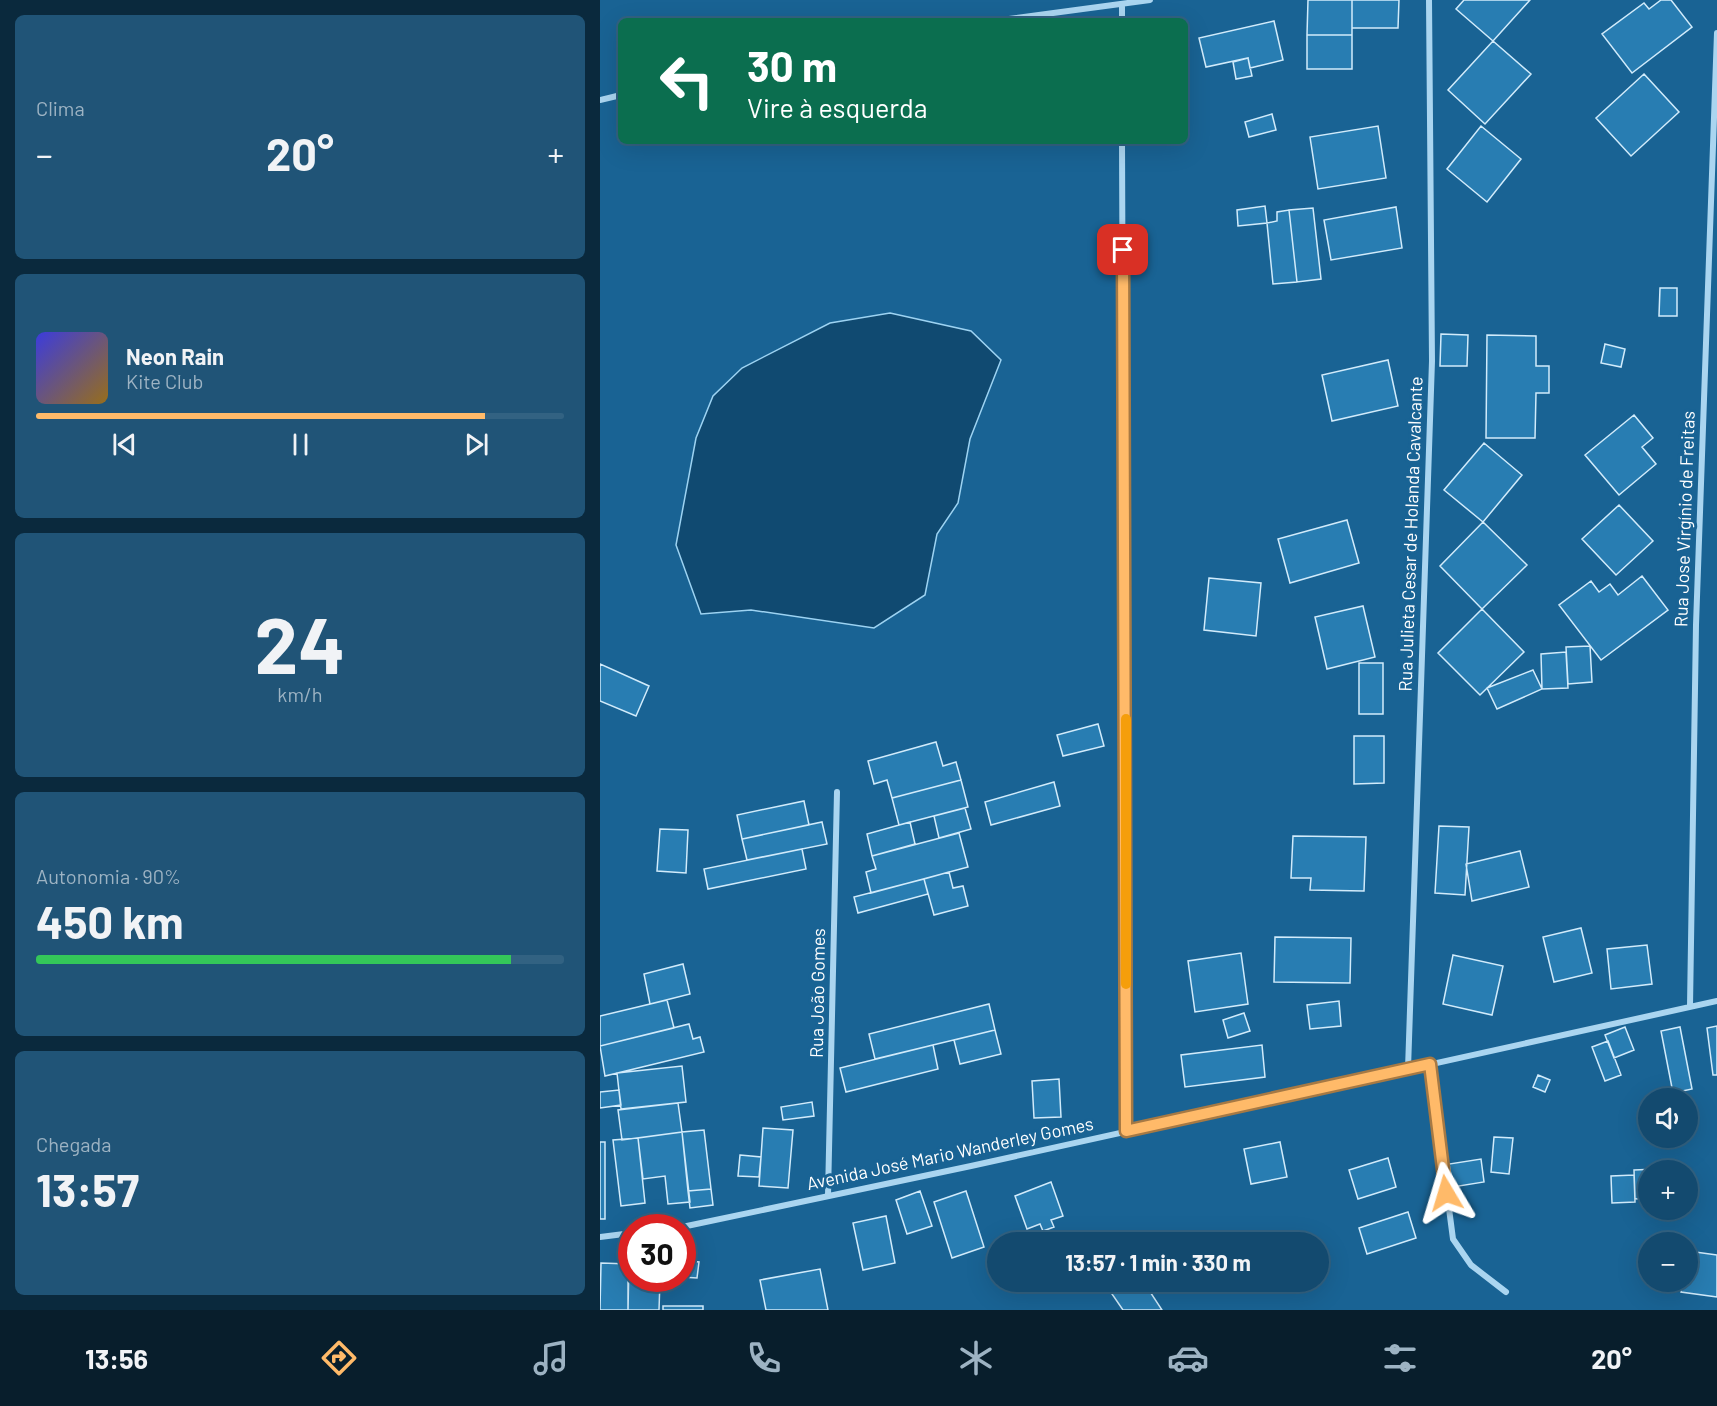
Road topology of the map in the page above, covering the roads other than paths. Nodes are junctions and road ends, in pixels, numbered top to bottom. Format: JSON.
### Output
{"nodes":[{"id":1,"x":1150,"y":0,"type":"edge"},
{"id":2,"x":1430,"y":0,"type":"edge"},
{"id":3,"x":1122,"y":4,"type":"junction"},
{"id":4,"x":1017,"y":18,"type":"edge"},
{"id":5,"x":1122,"y":18,"type":"edge"},
{"id":6,"x":1717,"y":33,"type":"edge"},
{"id":7,"x":618,"y":96,"type":"edge"},
{"id":8,"x":600,"y":100,"type":"edge"},
{"id":9,"x":1122,"y":144,"type":"edge"},
{"id":10,"x":837,"y":792,"type":"dead end"},
{"id":11,"x":1717,"y":1000,"type":"edge"},
{"id":12,"x":1690,"y":1006,"type":"junction"},
{"id":13,"x":1430,"y":1064,"type":"junction"},
{"id":14,"x":1408,"y":1069,"type":"junction"},
{"id":15,"x":1126,"y":1131,"type":"junction"},
{"id":16,"x":828,"y":1195,"type":"junction"},
{"id":17,"x":696,"y":1224,"type":"edge"},
{"id":18,"x":618,"y":1235,"type":"edge"},
{"id":19,"x":600,"y":1237,"type":"edge"},
{"id":20,"x":1506,"y":1292,"type":"dead end"}],
"edges":[{"from":1,"to":3,"type":"street"},
{"from":2,"to":14,"type":"street","name":"Rua Julieta Cesar de Holanda Cavalcante"},
{"from":3,"to":4,"type":"street"},
{"from":3,"to":5,"type":"street"},
{"from":6,"to":12,"type":"street","name":"Rua Jose Virgínio de Freitas"},
{"from":7,"to":8,"type":"street"},
{"from":9,"to":15,"type":"street"},
{"from":10,"to":16,"type":"street","name":"Rua João Gomes"},
{"from":11,"to":12,"type":"street","name":"Avenida José Mario Wanderley Gomes"},
{"from":12,"to":13,"type":"street","name":"Avenida José Mario Wanderley Gomes"},
{"from":13,"to":14,"type":"street","name":"Avenida José Mario Wanderley Gomes"},
{"from":13,"to":20,"type":"street"},
{"from":14,"to":15,"type":"street","name":"Avenida José Mario Wanderley Gomes"},
{"from":15,"to":16,"type":"street","name":"Avenida José Mario Wanderley Gomes"},
{"from":16,"to":17,"type":"street","name":"Avenida José Mario Wanderley Gomes"},
{"from":18,"to":19,"type":"street"}]}
